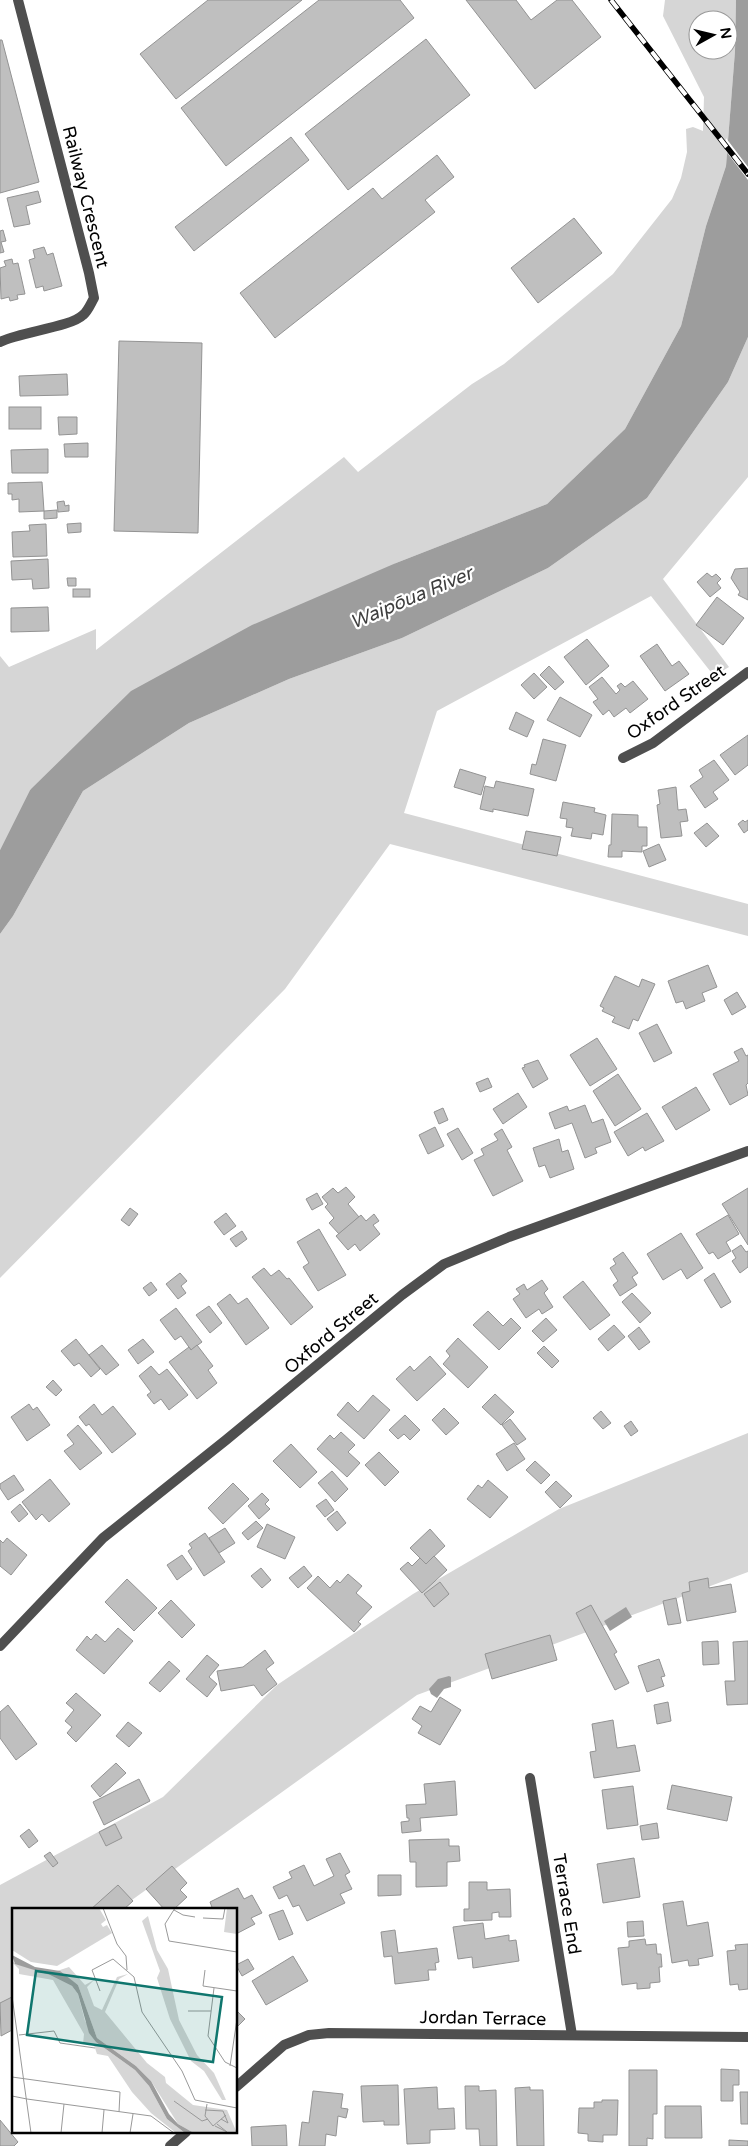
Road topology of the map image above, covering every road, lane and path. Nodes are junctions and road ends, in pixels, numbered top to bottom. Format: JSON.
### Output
{"nodes":[{"id":1,"x":18,"y":0,"type":"edge"},
{"id":2,"x":0,"y":342,"type":"edge"},
{"id":3,"x":748,"y":672,"type":"edge"},
{"id":4,"x":623,"y":758,"type":"dead end"},
{"id":5,"x":748,"y":1151,"type":"edge"},
{"id":6,"x":0,"y":1646,"type":"edge"},
{"id":7,"x":530,"y":1778,"type":"dead end"},
{"id":8,"x":572,"y":2035,"type":"junction"},
{"id":9,"x":748,"y":2037,"type":"edge"},
{"id":10,"x":238,"y":2085,"type":"edge"},
{"id":11,"x":184,"y":2134,"type":"edge"},
{"id":12,"x":170,"y":2146,"type":"edge"}],
"edges":[{"from":1,"to":2,"type":"street","name":"Railway Crescent"},
{"from":3,"to":4,"type":"street","name":"Oxford Street"},
{"from":5,"to":6,"type":"street","name":"Oxford Street"},
{"from":7,"to":8,"type":"street","name":"Terrace End"},
{"from":8,"to":9,"type":"street","name":"Jordan Terrace"},
{"from":8,"to":10,"type":"street","name":"Jordan Terrace"},
{"from":11,"to":12,"type":"street"}]}
